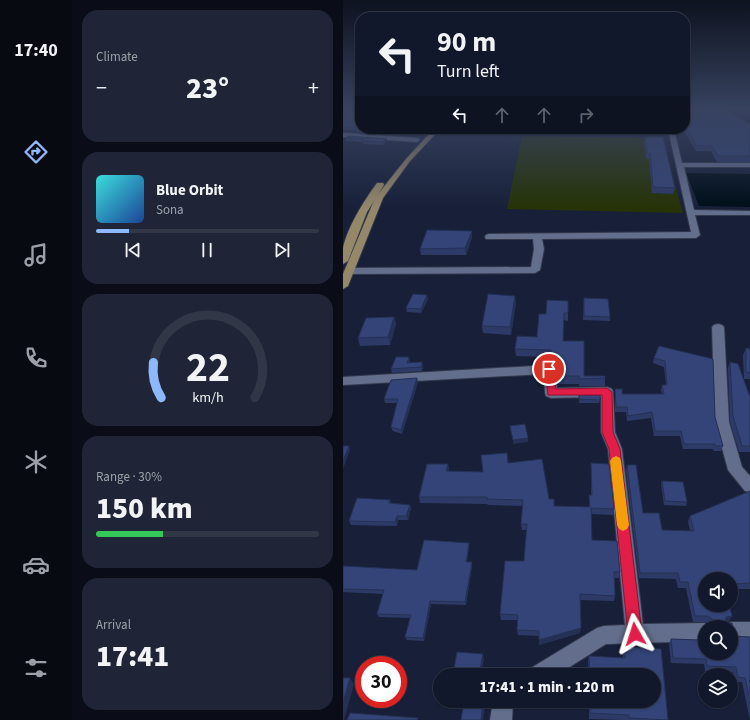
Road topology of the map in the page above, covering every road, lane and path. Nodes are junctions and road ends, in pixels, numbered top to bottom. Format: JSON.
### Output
{"nodes":[{"id":1,"x":416,"y":142,"type":"edge"},
{"id":2,"x":425,"y":142,"type":"edge"},
{"id":3,"x":674,"y":142,"type":"edge"},
{"id":4,"x":679,"y":165,"type":"junction"},
{"id":5,"x":750,"y":165,"type":"edge"},
{"id":6,"x":691,"y":212,"type":"junction"},
{"id":7,"x":750,"y":213,"type":"edge"},
{"id":8,"x":489,"y":237,"type":"dead end"},
{"id":9,"x":537,"y":237,"type":"junction"},
{"id":10,"x":343,"y":261,"type":"edge"},
{"id":11,"x":349,"y":271,"type":"junction"},
{"id":12,"x":343,"y":286,"type":"edge"},
{"id":13,"x":718,"y":327,"type":"dead end"},
{"id":14,"x":343,"y":381,"type":"edge"},
{"id":15,"x":750,"y":486,"type":"edge"},
{"id":16,"x":750,"y":630,"type":"edge"},
{"id":17,"x":738,"y":631,"type":"edge"},
{"id":18,"x":698,"y":632,"type":"edge"},
{"id":19,"x":635,"y":634,"type":"junction"},
{"id":20,"x":550,"y":668,"type":"edge"},
{"id":21,"x":502,"y":708,"type":"edge"},
{"id":22,"x":501,"y":720,"type":"edge"}],
"edges":[{"from":1,"to":10,"type":"main road"},
{"from":2,"to":11,"type":"main road"},
{"from":3,"to":4,"type":"street"},
{"from":4,"to":5,"type":"street"},
{"from":4,"to":6,"type":"street"},
{"from":6,"to":7,"type":"street"},
{"from":6,"to":9,"type":"street"},
{"from":8,"to":9,"type":"street"},
{"from":9,"to":11,"type":"street"},
{"from":11,"to":12,"type":"main road"},
{"from":13,"to":15,"type":"street"},
{"from":14,"to":19,"type":"street"},
{"from":16,"to":17,"type":"street"},
{"from":18,"to":19,"type":"street"},
{"from":19,"to":20,"type":"street"},
{"from":21,"to":22,"type":"street"}]}
